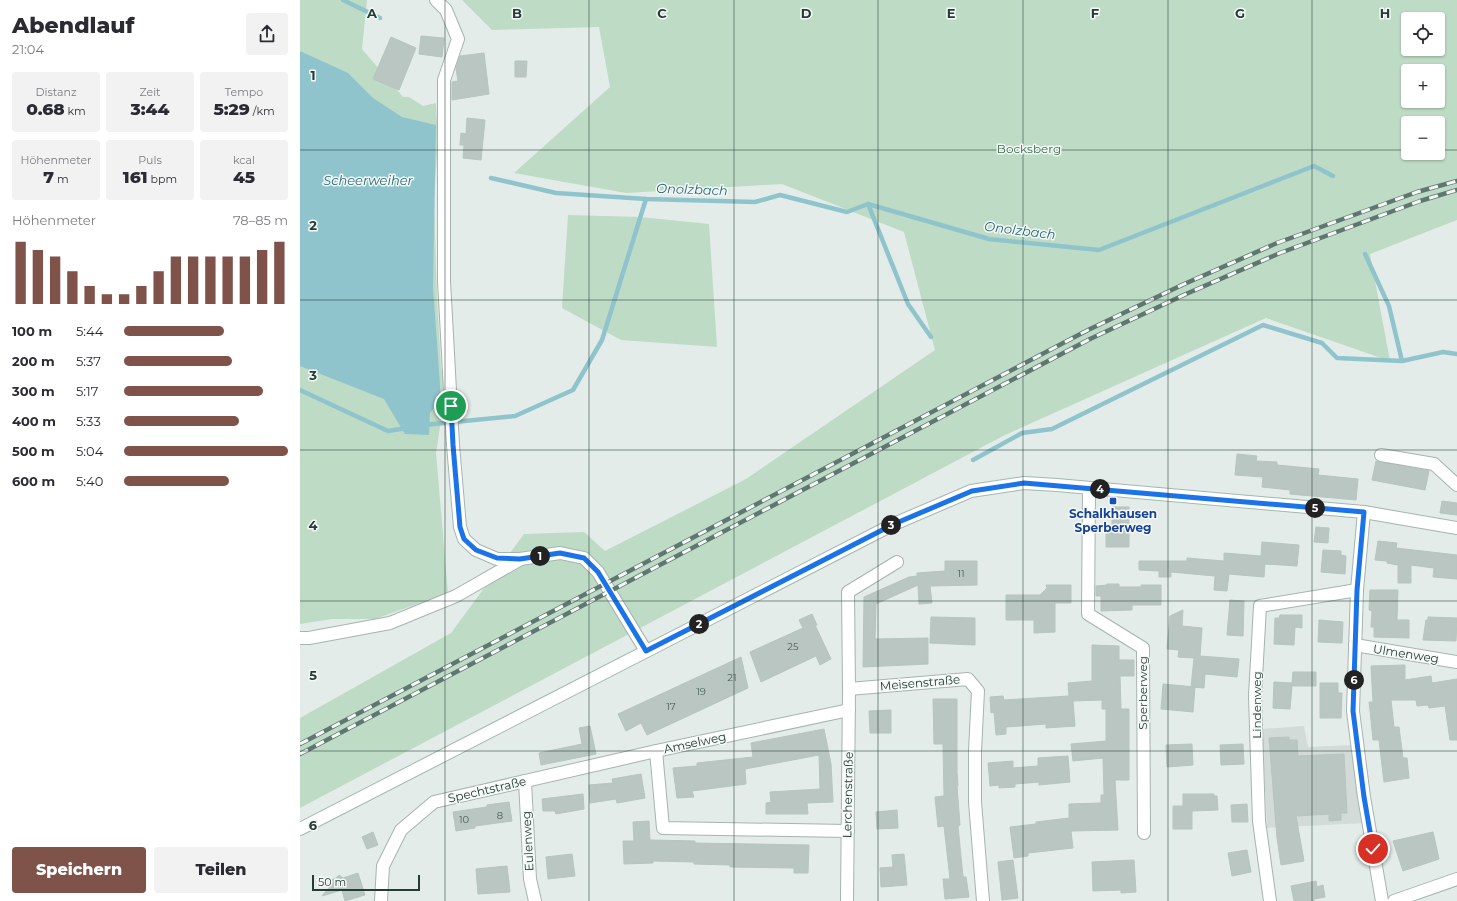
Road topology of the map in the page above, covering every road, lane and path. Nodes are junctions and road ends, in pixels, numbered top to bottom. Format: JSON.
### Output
{"nodes":[{"id":1,"x":436,"y":0,"type":"edge"},
{"id":2,"x":1381,"y":455,"type":"dead end"},
{"id":3,"x":1457,"y":485,"type":"edge"},
{"id":4,"x":1088,"y":488,"type":"junction"},
{"id":5,"x":1364,"y":512,"type":"junction"},
{"id":6,"x":1457,"y":528,"type":"edge"},
{"id":7,"x":520,"y":559,"type":"junction"},
{"id":8,"x":897,"y":562,"type":"dead end"},
{"id":9,"x":1357,"y":590,"type":"junction"},
{"id":10,"x":300,"y":638,"type":"edge"},
{"id":11,"x":1355,"y":645,"type":"junction"},
{"id":12,"x":646,"y":651,"type":"junction"},
{"id":13,"x":1457,"y":662,"type":"edge"},
{"id":14,"x":849,"y":689,"type":"junction"},
{"id":15,"x":849,"y":710,"type":"junction"},
{"id":16,"x":656,"y":751,"type":"junction"},
{"id":17,"x":525,"y":781,"type":"junction"},
{"id":18,"x":300,"y":829,"type":"edge"},
{"id":19,"x":848,"y":831,"type":"junction"},
{"id":20,"x":1144,"y":833,"type":"dead end"},
{"id":21,"x":1457,"y":879,"type":"edge"},
{"id":22,"x":381,"y":901,"type":"edge"},
{"id":23,"x":536,"y":901,"type":"edge"},
{"id":24,"x":847,"y":901,"type":"edge"},
{"id":25,"x":983,"y":901,"type":"edge"},
{"id":26,"x":1270,"y":901,"type":"edge"},
{"id":27,"x":1382,"y":901,"type":"edge"},
{"id":28,"x":1394,"y":901,"type":"edge"}],
"edges":[{"from":1,"to":7,"type":"street"},
{"from":2,"to":3,"type":"street"},
{"from":4,"to":5,"type":"street"},
{"from":4,"to":12,"type":"street"},
{"from":4,"to":20,"type":"street","name":"Sperberweg"},
{"from":5,"to":6,"type":"street"},
{"from":5,"to":9,"type":"street"},
{"from":7,"to":10,"type":"street"},
{"from":7,"to":12,"type":"street"},
{"from":8,"to":14,"type":"street"},
{"from":9,"to":11,"type":"street"},
{"from":9,"to":26,"type":"street","name":"Lindenweg"},
{"from":11,"to":13,"type":"street","name":"Ulmenweg"},
{"from":11,"to":27,"type":"street"},
{"from":12,"to":18,"type":"street"},
{"from":14,"to":15,"type":"street","name":"Lerchenstraße"},
{"from":14,"to":25,"type":"street","name":"Meisenstraße"},
{"from":15,"to":16,"type":"street","name":"Amselweg"},
{"from":15,"to":19,"type":"street","name":"Lerchenstraße"},
{"from":16,"to":17,"type":"street","name":"Spechtstraße"},
{"from":16,"to":19,"type":"street","name":"Amselweg"},
{"from":17,"to":22,"type":"street","name":"Spechtstraße"},
{"from":17,"to":23,"type":"street","name":"Eulenweg"},
{"from":19,"to":24,"type":"street","name":"Lerchenstraße"},
{"from":21,"to":28,"type":"street"}]}
